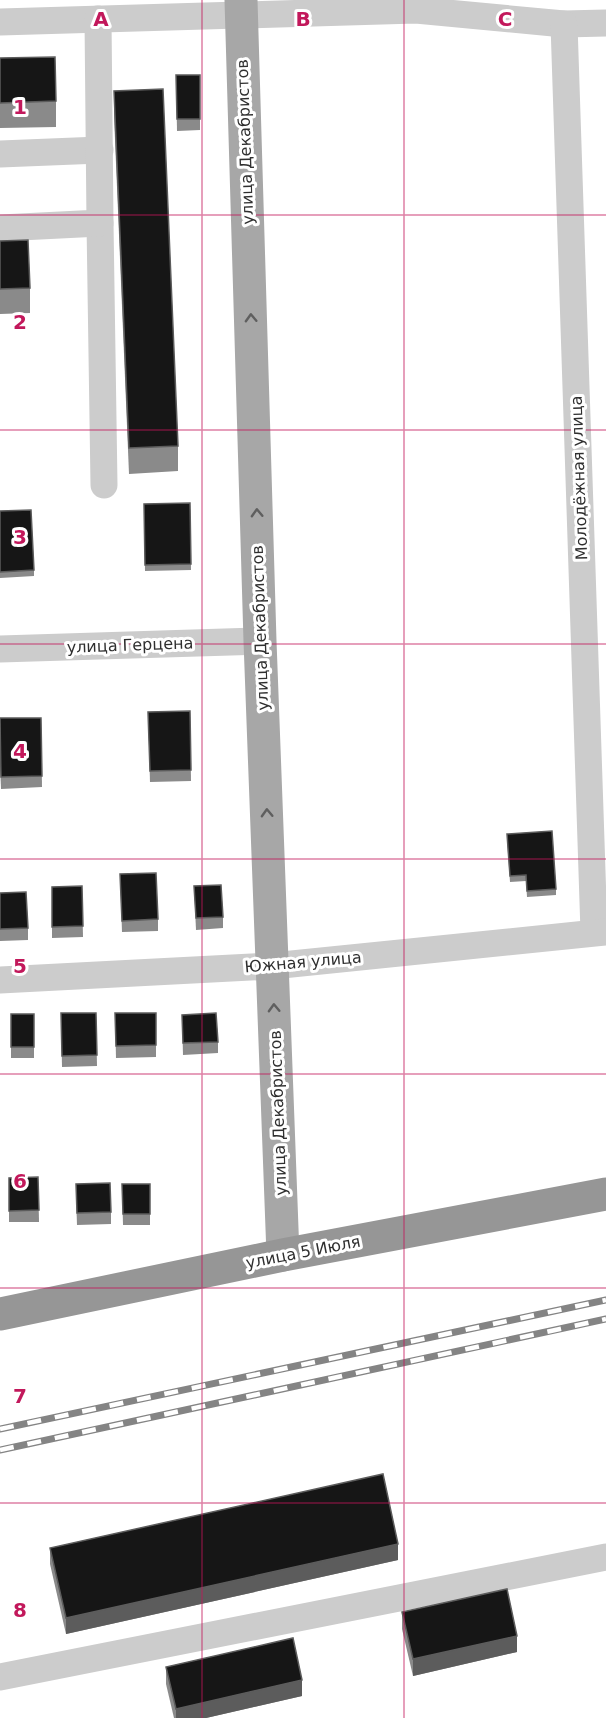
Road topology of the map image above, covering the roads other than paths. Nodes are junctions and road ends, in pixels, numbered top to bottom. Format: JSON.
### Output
{"nodes":[{"id":1,"x":415,"y":5,"type":"edge"},
{"id":2,"x":241,"y":8,"type":"edge"},
{"id":3,"x":107,"y":12,"type":"edge"},
{"id":4,"x":0,"y":22,"type":"edge"},
{"id":5,"x":606,"y":23,"type":"edge"},
{"id":6,"x":564,"y":24,"type":"junction"},
{"id":7,"x":100,"y":150,"type":"junction"},
{"id":8,"x":0,"y":154,"type":"edge"},
{"id":9,"x":100,"y":223,"type":"junction"},
{"id":10,"x":0,"y":228,"type":"edge"},
{"id":11,"x":104,"y":485,"type":"dead end"},
{"id":12,"x":260,"y":641,"type":"junction"},
{"id":13,"x":0,"y":649,"type":"edge"},
{"id":14,"x":600,"y":932,"type":"edge"},
{"id":15,"x":272,"y":966,"type":"junction"},
{"id":16,"x":0,"y":980,"type":"edge"},
{"id":17,"x":606,"y":1194,"type":"edge"},
{"id":18,"x":283,"y":1255,"type":"junction"},
{"id":19,"x":0,"y":1314,"type":"edge"},
{"id":20,"x":606,"y":1557,"type":"edge"},
{"id":21,"x":0,"y":1677,"type":"edge"}],
"edges":[{"from":1,"to":2,"type":"street"},
{"from":1,"to":6,"type":"street"},
{"from":2,"to":3,"type":"street"},
{"from":12,"to":2,"type":"main road","name":"улица Декабристов","one_way":true},
{"from":3,"to":4,"type":"street"},
{"from":3,"to":7,"type":"street"},
{"from":5,"to":6,"type":"street"},
{"from":6,"to":14,"type":"street","name":"Молодёжная улица"},
{"from":7,"to":8,"type":"street"},
{"from":7,"to":9,"type":"street"},
{"from":9,"to":10,"type":"street"},
{"from":9,"to":11,"type":"street"},
{"from":12,"to":13,"type":"street","name":"улица Герцена"},
{"from":15,"to":12,"type":"main road","name":"улица Декабристов","one_way":true},
{"from":14,"to":15,"type":"street","name":"Южная улица"},
{"from":15,"to":16,"type":"street","name":"Южная улица"},
{"from":18,"to":15,"type":"main road","name":"улица Декабристов","one_way":true},
{"from":17,"to":18,"type":"highway","name":"улица 5 Июля"},
{"from":18,"to":19,"type":"highway","name":"улица 5 Июля"},
{"from":20,"to":21,"type":"street"}]}
